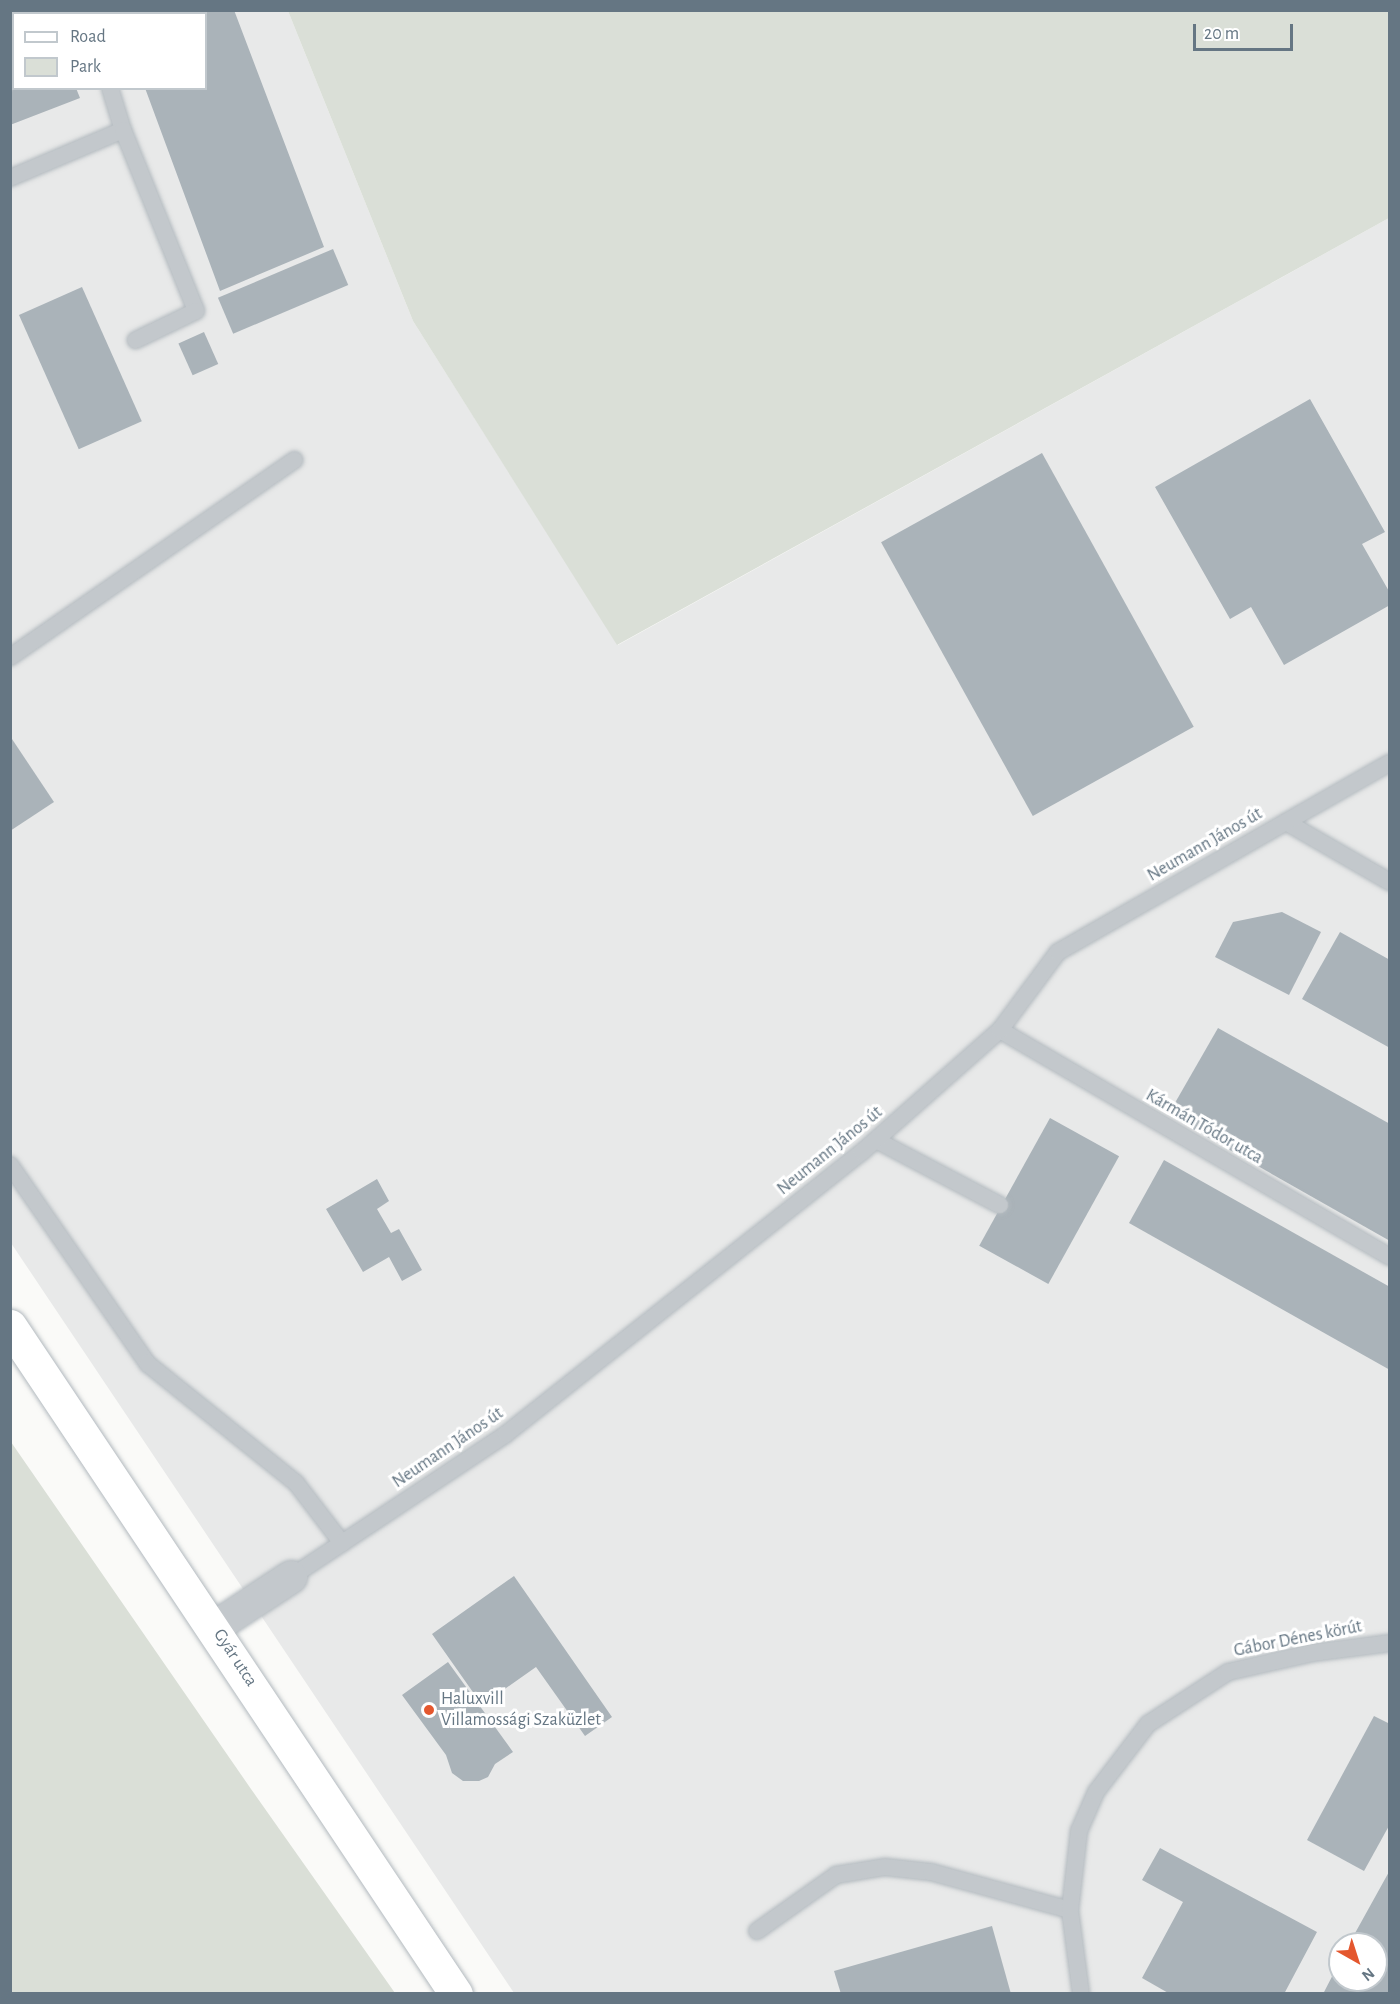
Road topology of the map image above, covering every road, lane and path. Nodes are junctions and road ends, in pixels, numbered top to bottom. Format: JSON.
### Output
{"nodes":[{"id":1,"x":111,"y":90,"type":"edge"},
{"id":2,"x":123,"y":130,"type":"junction"},
{"id":3,"x":10,"y":178,"type":"edge"},
{"id":4,"x":136,"y":340,"type":"dead end"},
{"id":5,"x":294,"y":460,"type":"dead end"},
{"id":6,"x":10,"y":657,"type":"edge"},
{"id":7,"x":1389,"y":763,"type":"edge"},
{"id":8,"x":1286,"y":822,"type":"junction"},
{"id":9,"x":1389,"y":882,"type":"edge"},
{"id":10,"x":1000,"y":1030,"type":"junction"},
{"id":11,"x":876,"y":1140,"type":"junction"},
{"id":12,"x":10,"y":1166,"type":"edge"},
{"id":13,"x":1000,"y":1205,"type":"dead end"},
{"id":14,"x":1389,"y":1257,"type":"edge"},
{"id":15,"x":10,"y":1326,"type":"edge"},
{"id":16,"x":342,"y":1543,"type":"junction"},
{"id":17,"x":291,"y":1577,"type":"joint"},
{"id":18,"x":215,"y":1627,"type":"junction"},
{"id":19,"x":1389,"y":1642,"type":"edge"},
{"id":20,"x":1070,"y":1910,"type":"junction"},
{"id":21,"x":757,"y":1931,"type":"dead end"},
{"id":22,"x":456,"y":1994,"type":"edge"},
{"id":23,"x":1081,"y":1994,"type":"edge"}],
"edges":[{"from":1,"to":2,"type":"lane"},
{"from":2,"to":3,"type":"lane"},
{"from":2,"to":4,"type":"lane"},
{"from":5,"to":6,"type":"lane"},
{"from":7,"to":8,"type":"lane","name":"Neumann János út"},
{"from":8,"to":9,"type":"lane"},
{"from":8,"to":10,"type":"lane","name":"Neumann János út"},
{"from":10,"to":11,"type":"lane","name":"Neumann János út"},
{"from":10,"to":14,"type":"lane","name":"Kármán Tódor utca"},
{"from":11,"to":13,"type":"lane"},
{"from":11,"to":16,"type":"lane","name":"Neumann János út"},
{"from":12,"to":16,"type":"lane"},
{"from":15,"to":18,"type":"main road","name":"Gyár utca"},
{"from":16,"to":17,"type":"lane","name":"Neumann János út"},
{"from":17,"to":18,"type":"street"},
{"from":18,"to":22,"type":"main road","name":"Gyár utca"},
{"from":19,"to":20,"type":"lane","name":"Gábor Dénes körút"},
{"from":20,"to":21,"type":"lane"},
{"from":20,"to":23,"type":"lane","name":"Gábor Dénes körút"}]}
